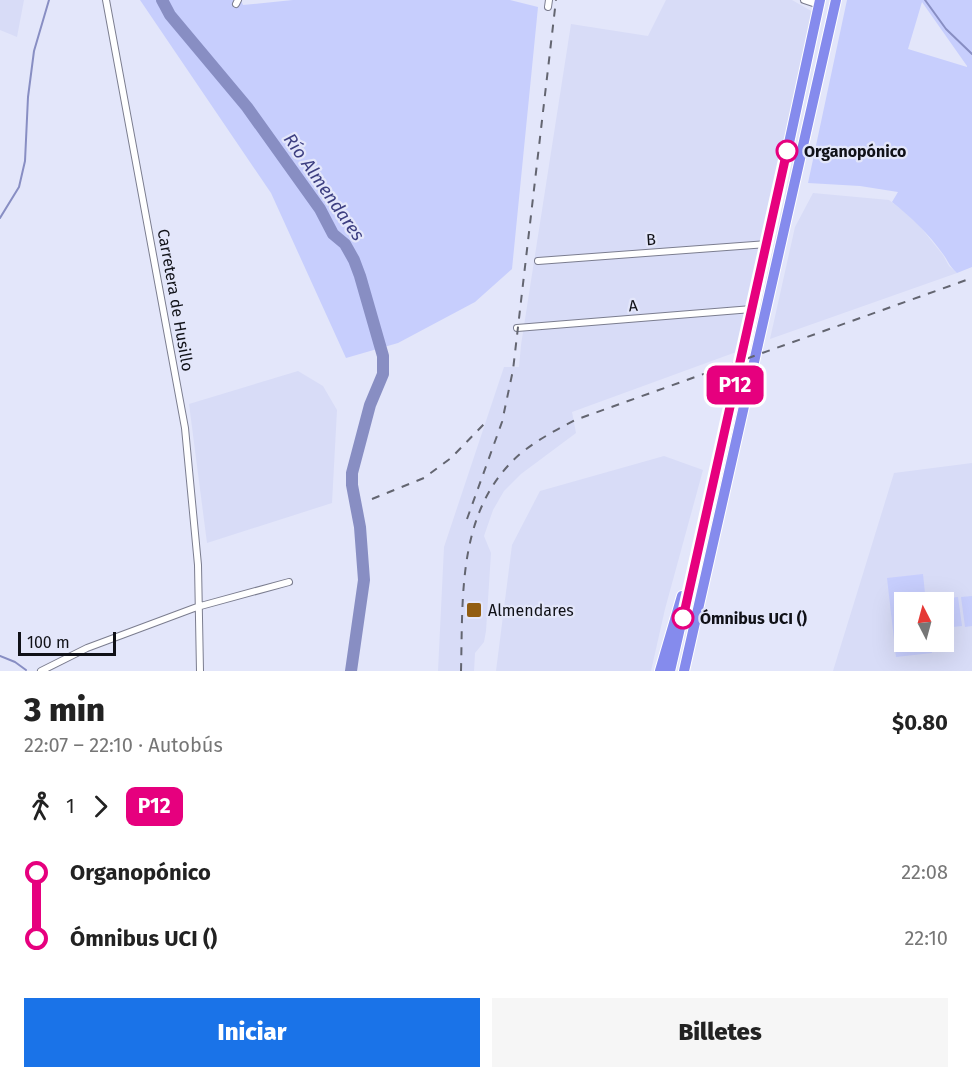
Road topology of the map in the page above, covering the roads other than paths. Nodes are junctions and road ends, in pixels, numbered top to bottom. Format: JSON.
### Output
{"nodes":[{"id":1,"x":106,"y":0,"type":"edge"},
{"id":2,"x":804,"y":0,"type":"edge"},
{"id":3,"x":836,"y":0,"type":"edge"},
{"id":4,"x":820,"y":3,"type":"edge"},
{"id":5,"x":766,"y":244,"type":"junction"},
{"id":6,"x":538,"y":261,"type":"dead end"},
{"id":7,"x":752,"y":309,"type":"junction"},
{"id":8,"x":517,"y":328,"type":"dead end"},
{"id":9,"x":697,"y":557,"type":"junction"},
{"id":10,"x":289,"y":582,"type":"dead end"},
{"id":11,"x":198,"y":607,"type":"junction"},
{"id":12,"x":41,"y":671,"type":"edge"},
{"id":13,"x":200,"y":671,"type":"edge"},
{"id":14,"x":660,"y":671,"type":"edge"},
{"id":15,"x":670,"y":671,"type":"edge"},
{"id":16,"x":684,"y":671,"type":"edge"}],
"edges":[{"from":1,"to":11,"type":"street","name":"Carretera de Husillo"},
{"from":2,"to":4,"type":"street"},
{"from":3,"to":16,"type":"highway"},
{"from":4,"to":5,"type":"highway"},
{"from":5,"to":6,"type":"street","name":"B"},
{"from":5,"to":7,"type":"highway"},
{"from":7,"to":8,"type":"street","name":"A"},
{"from":7,"to":9,"type":"highway"},
{"from":9,"to":14,"type":"highway"},
{"from":9,"to":15,"type":"highway"},
{"from":10,"to":11,"type":"street"},
{"from":11,"to":12,"type":"street"},
{"from":11,"to":13,"type":"street","name":"Carretera de Husillo"}]}
